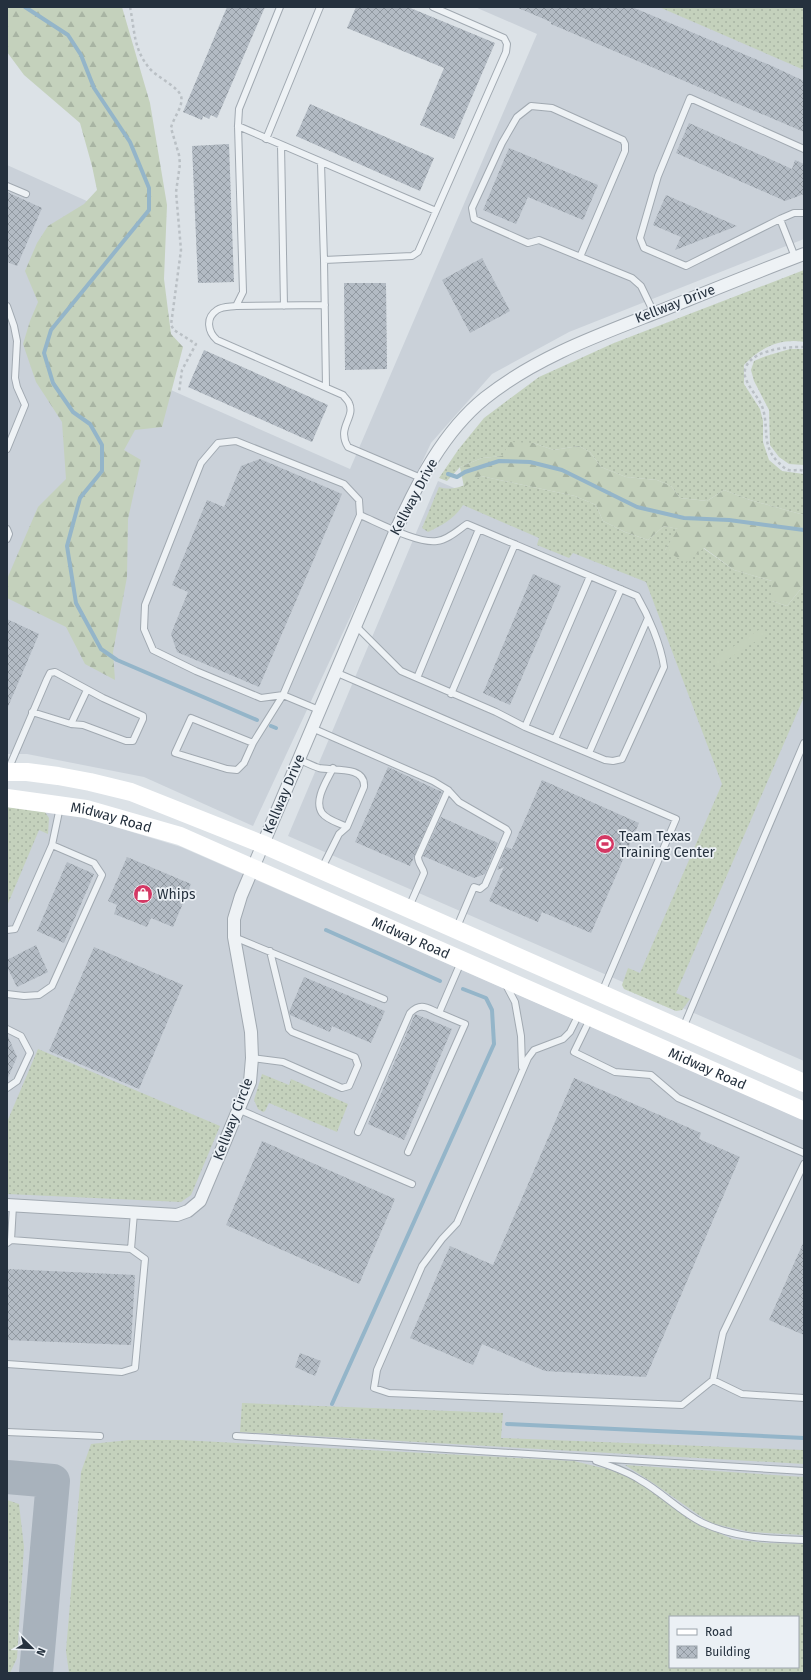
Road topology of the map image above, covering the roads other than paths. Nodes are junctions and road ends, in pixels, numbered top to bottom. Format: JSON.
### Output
{"nodes":[{"id":1,"x":280,"y":7,"type":"edge"},
{"id":2,"x":320,"y":7,"type":"edge"},
{"id":3,"x":433,"y":7,"type":"edge"},
{"id":4,"x":238,"y":126,"type":"junction"},
{"id":5,"x":266,"y":139,"type":"junction"},
{"id":6,"x":281,"y":145,"type":"junction"},
{"id":7,"x":804,"y":149,"type":"edge"},
{"id":8,"x":321,"y":163,"type":"junction"},
{"id":9,"x":7,"y":186,"type":"edge"},
{"id":10,"x":26,"y":194,"type":"dead end"},
{"id":11,"x":436,"y":211,"type":"junction"},
{"id":12,"x":804,"y":213,"type":"edge"},
{"id":13,"x":780,"y":219,"type":"junction"},
{"id":14,"x":800,"y":255,"type":"edge"},
{"id":15,"x":580,"y":257,"type":"junction"},
{"id":16,"x":324,"y":260,"type":"junction"},
{"id":17,"x":325,"y":305,"type":"junction"},
{"id":18,"x":7,"y":306,"type":"edge"},
{"id":19,"x":236,"y":306,"type":"junction"},
{"id":20,"x":284,"y":306,"type":"junction"},
{"id":21,"x":654,"y":313,"type":"junction"},
{"id":22,"x":326,"y":388,"type":"junction"},
{"id":23,"x":7,"y":449,"type":"edge"},
{"id":24,"x":421,"y":478,"type":"junction"},
{"id":25,"x":360,"y":515,"type":"junction"},
{"id":26,"x":7,"y":529,"type":"edge"},
{"id":27,"x":479,"y":529,"type":"junction"},
{"id":28,"x":396,"y":530,"type":"junction"},
{"id":29,"x":7,"y":539,"type":"edge"},
{"id":30,"x":515,"y":544,"type":"junction"},
{"id":31,"x":590,"y":576,"type":"junction"},
{"id":32,"x":621,"y":589,"type":"junction"},
{"id":33,"x":648,"y":618,"type":"junction"},
{"id":34,"x":355,"y":625,"type":"junction"},
{"id":35,"x":335,"y":672,"type":"junction"},
{"id":36,"x":417,"y":678,"type":"junction"},
{"id":37,"x":87,"y":690,"type":"junction"},
{"id":38,"x":451,"y":694,"type":"junction"},
{"id":39,"x":283,"y":695,"type":"junction"},
{"id":40,"x":319,"y":710,"type":"junction"},
{"id":41,"x":32,"y":712,"type":"junction"},
{"id":42,"x":71,"y":724,"type":"junction"},
{"id":43,"x":525,"y":727,"type":"junction"},
{"id":44,"x":312,"y":728,"type":"junction"},
{"id":45,"x":555,"y":739,"type":"junction"},
{"id":46,"x":253,"y":743,"type":"junction"},
{"id":47,"x":804,"y":743,"type":"edge"},
{"id":48,"x":589,"y":753,"type":"junction"},
{"id":49,"x":298,"y":759,"type":"junction"},
{"id":50,"x":333,"y":768,"type":"junction"},
{"id":51,"x":7,"y":772,"type":"edge"},
{"id":52,"x":448,"y":790,"type":"junction"},
{"id":53,"x":7,"y":798,"type":"edge"},
{"id":54,"x":60,"y":806,"type":"junction"},
{"id":55,"x":347,"y":827,"type":"junction"},
{"id":56,"x":262,"y":844,"type":"junction"},
{"id":57,"x":52,"y":845,"type":"junction"},
{"id":58,"x":252,"y":868,"type":"junction"},
{"id":59,"x":321,"y":870,"type":"junction"},
{"id":60,"x":409,"y":908,"type":"junction"},
{"id":61,"x":456,"y":929,"type":"junction"},
{"id":62,"x":7,"y":930,"type":"edge"},
{"id":63,"x":234,"y":937,"type":"junction"},
{"id":64,"x":270,"y":951,"type":"junction"},
{"id":65,"x":461,"y":960,"type":"junction"},
{"id":66,"x":503,"y":979,"type":"junction"},
{"id":67,"x":7,"y":994,"type":"edge"},
{"id":68,"x":602,"y":994,"type":"junction"},
{"id":69,"x":384,"y":999,"type":"dead end"},
{"id":70,"x":439,"y":1013,"type":"junction"},
{"id":71,"x":585,"y":1015,"type":"junction"},
{"id":72,"x":7,"y":1029,"type":"edge"},
{"id":73,"x":683,"y":1029,"type":"junction"},
{"id":74,"x":252,"y":1058,"type":"junction"},
{"id":75,"x":522,"y":1069,"type":"junction"},
{"id":76,"x":804,"y":1083,"type":"edge"},
{"id":77,"x":7,"y":1088,"type":"edge"},
{"id":78,"x":240,"y":1110,"type":"junction"},
{"id":79,"x":804,"y":1110,"type":"edge"},
{"id":80,"x":358,"y":1132,"type":"dead end"},
{"id":81,"x":408,"y":1152,"type":"dead end"},
{"id":82,"x":804,"y":1153,"type":"edge"},
{"id":83,"x":804,"y":1164,"type":"edge"},
{"id":84,"x":412,"y":1184,"type":"dead end"},
{"id":85,"x":10,"y":1206,"type":"edge"},
{"id":86,"x":134,"y":1213,"type":"junction"},
{"id":87,"x":9,"y":1242,"type":"edge"},
{"id":88,"x":131,"y":1249,"type":"junction"},
{"id":89,"x":7,"y":1364,"type":"edge"},
{"id":90,"x":713,"y":1380,"type":"junction"},
{"id":91,"x":804,"y":1398,"type":"edge"},
{"id":92,"x":7,"y":1432,"type":"edge"},
{"id":93,"x":100,"y":1436,"type":"dead end"},
{"id":94,"x":236,"y":1436,"type":"dead end"},
{"id":95,"x":589,"y":1458,"type":"junction"},
{"id":96,"x":804,"y":1471,"type":"edge"},
{"id":97,"x":804,"y":1540,"type":"edge"}],
"edges":[{"from":1,"to":4,"type":"lane"},
{"from":2,"to":5,"type":"lane"},
{"from":3,"to":11,"type":"lane"},
{"from":4,"to":5,"type":"lane"},
{"from":4,"to":19,"type":"lane"},
{"from":5,"to":6,"type":"lane"},
{"from":6,"to":8,"type":"lane"},
{"from":6,"to":20,"type":"lane"},
{"from":7,"to":13,"type":"lane"},
{"from":8,"to":11,"type":"lane"},
{"from":8,"to":16,"type":"lane"},
{"from":9,"to":10,"type":"lane"},
{"from":11,"to":16,"type":"lane"},
{"from":12,"to":13,"type":"lane"},
{"from":13,"to":14,"type":"lane"},
{"from":14,"to":21,"type":"street","name":"Kellway Drive"},
{"from":15,"to":15,"type":"lane"},
{"from":15,"to":21,"type":"lane"},
{"from":16,"to":17,"type":"lane"},
{"from":17,"to":20,"type":"lane"},
{"from":17,"to":22,"type":"lane"},
{"from":18,"to":23,"type":"lane"},
{"from":19,"to":20,"type":"lane"},
{"from":19,"to":22,"type":"lane"},
{"from":21,"to":24,"type":"street","name":"Kellway Drive"},
{"from":22,"to":24,"type":"lane"},
{"from":24,"to":28,"type":"street","name":"Kellway Drive"},
{"from":25,"to":28,"type":"lane"},
{"from":25,"to":39,"type":"lane"},
{"from":25,"to":39,"type":"lane"},
{"from":26,"to":29,"type":"lane"},
{"from":27,"to":28,"type":"lane"},
{"from":27,"to":30,"type":"lane"},
{"from":27,"to":36,"type":"lane"},
{"from":28,"to":34,"type":"street","name":"Kellway Drive"},
{"from":30,"to":31,"type":"lane"},
{"from":30,"to":38,"type":"lane"},
{"from":31,"to":32,"type":"lane"},
{"from":31,"to":43,"type":"lane"},
{"from":32,"to":33,"type":"lane"},
{"from":32,"to":45,"type":"lane"},
{"from":33,"to":48,"type":"lane"},
{"from":33,"to":48,"type":"lane"},
{"from":34,"to":35,"type":"street","name":"Kellway Drive"},
{"from":34,"to":36,"type":"lane"},
{"from":35,"to":40,"type":"street","name":"Kellway Drive"},
{"from":35,"to":68,"type":"lane"},
{"from":36,"to":38,"type":"lane"},
{"from":37,"to":41,"type":"lane"},
{"from":37,"to":42,"type":"lane"},
{"from":37,"to":42,"type":"lane"},
{"from":38,"to":43,"type":"lane"},
{"from":39,"to":40,"type":"lane"},
{"from":39,"to":46,"type":"lane"},
{"from":40,"to":44,"type":"street","name":"Kellway Drive"},
{"from":41,"to":42,"type":"lane"},
{"from":41,"to":51,"type":"lane"},
{"from":43,"to":45,"type":"lane"},
{"from":44,"to":49,"type":"street","name":"Kellway Drive"},
{"from":44,"to":52,"type":"lane"},
{"from":45,"to":48,"type":"lane"},
{"from":46,"to":46,"type":"lane"},
{"from":47,"to":73,"type":"lane"},
{"from":49,"to":50,"type":"lane"},
{"from":49,"to":56,"type":"street","name":"Kellway Drive"},
{"from":50,"to":55,"type":"lane"},
{"from":50,"to":55,"type":"lane"},
{"from":51,"to":56,"type":"main road","name":"Midway Road"},
{"from":52,"to":60,"type":"lane"},
{"from":52,"to":61,"type":"lane"},
{"from":53,"to":54,"type":"main road","name":"Midway Road"},
{"from":54,"to":57,"type":"lane"},
{"from":54,"to":58,"type":"main road","name":"Midway Road"},
{"from":55,"to":59,"type":"lane"},
{"from":56,"to":58,"type":"street","name":"Kellway Circle"},
{"from":56,"to":59,"type":"main road","name":"Midway Road"},
{"from":57,"to":62,"type":"lane"},
{"from":57,"to":67,"type":"lane"},
{"from":58,"to":63,"type":"street","name":"Kellway Circle"},
{"from":58,"to":65,"type":"main road","name":"Midway Road"},
{"from":59,"to":60,"type":"main road","name":"Midway Road"},
{"from":60,"to":61,"type":"main road","name":"Midway Road"},
{"from":61,"to":68,"type":"main road","name":"Midway Road"},
{"from":63,"to":64,"type":"lane"},
{"from":63,"to":74,"type":"street","name":"Kellway Circle"},
{"from":64,"to":69,"type":"lane"},
{"from":64,"to":74,"type":"lane"},
{"from":65,"to":66,"type":"main road","name":"Midway Road"},
{"from":65,"to":70,"type":"lane"},
{"from":66,"to":71,"type":"main road","name":"Midway Road"},
{"from":66,"to":75,"type":"lane"},
{"from":68,"to":71,"type":"main road"},
{"from":68,"to":73,"type":"main road","name":"Midway Road"},
{"from":70,"to":80,"type":"lane"},
{"from":70,"to":81,"type":"lane"},
{"from":71,"to":75,"type":"lane"},
{"from":71,"to":79,"type":"main road","name":"Midway Road"},
{"from":71,"to":82,"type":"lane"},
{"from":72,"to":77,"type":"lane"},
{"from":73,"to":76,"type":"main road","name":"Midway Road"},
{"from":74,"to":78,"type":"street","name":"Kellway Circle"},
{"from":75,"to":90,"type":"lane"},
{"from":78,"to":84,"type":"lane"},
{"from":78,"to":86,"type":"street","name":"Kellway Circle"},
{"from":83,"to":90,"type":"lane"},
{"from":85,"to":86,"type":"street","name":"Kellway Circle"},
{"from":85,"to":87,"type":"lane"},
{"from":86,"to":88,"type":"lane"},
{"from":87,"to":88,"type":"lane"},
{"from":88,"to":89,"type":"lane"},
{"from":90,"to":91,"type":"lane"},
{"from":92,"to":93,"type":"lane"},
{"from":94,"to":95,"type":"lane"},
{"from":95,"to":96,"type":"lane"},
{"from":95,"to":97,"type":"lane"}]}
